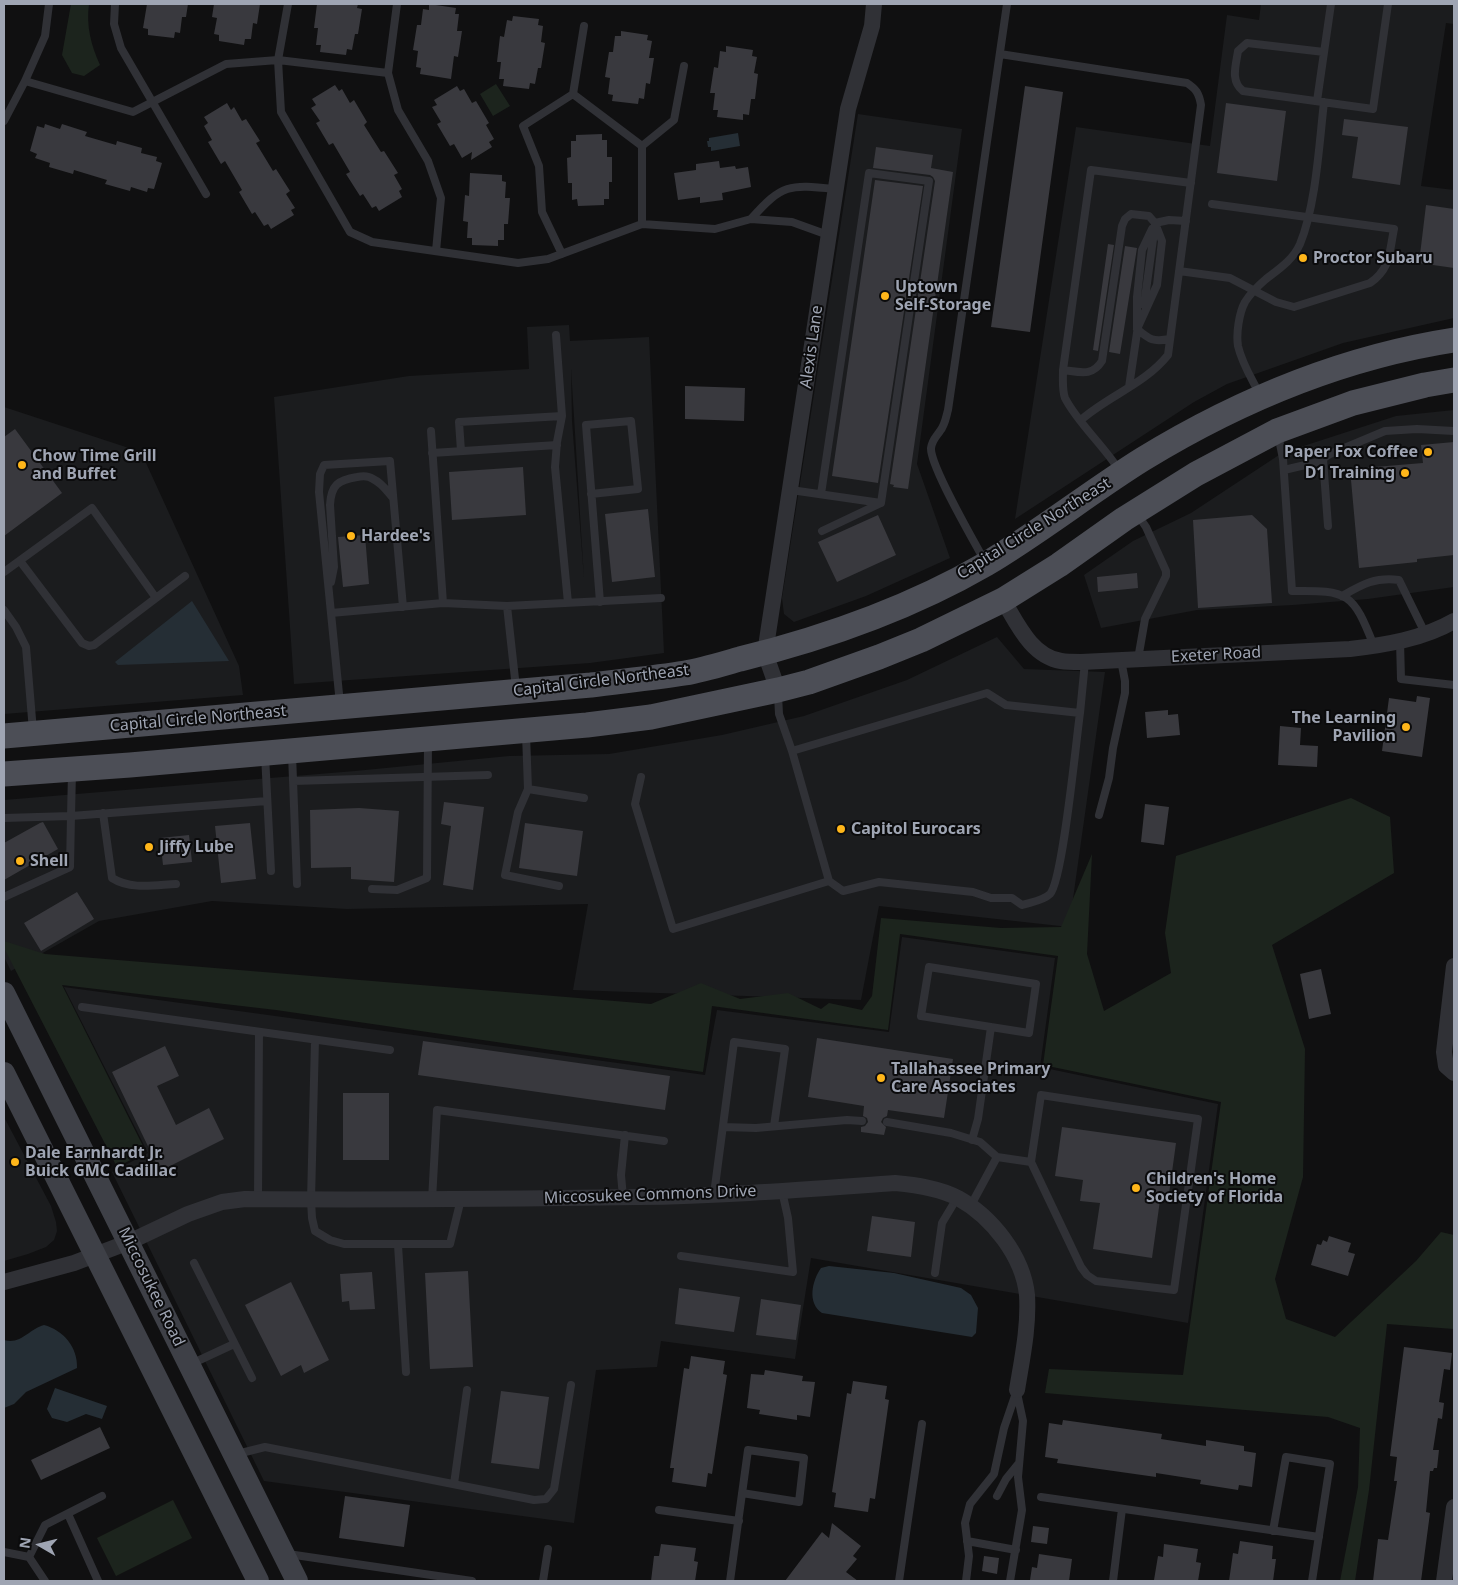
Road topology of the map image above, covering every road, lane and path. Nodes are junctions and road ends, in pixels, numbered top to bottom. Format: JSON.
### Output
{"nodes":[{"id":1,"x":49,"y":4,"type":"edge"},
{"id":2,"x":115,"y":4,"type":"edge"},
{"id":3,"x":288,"y":4,"type":"edge"},
{"id":4,"x":398,"y":4,"type":"edge"},
{"id":5,"x":874,"y":4,"type":"edge"},
{"id":6,"x":1007,"y":4,"type":"edge"},
{"id":7,"x":1331,"y":4,"type":"edge"},
{"id":8,"x":1388,"y":4,"type":"edge"},
{"id":9,"x":584,"y":26,"type":"dead end"},
{"id":10,"x":1324,"y":52,"type":"junction"},
{"id":11,"x":1000,"y":54,"type":"junction"},
{"id":12,"x":278,"y":60,"type":"junction"},
{"id":13,"x":684,"y":66,"type":"dead end"},
{"id":14,"x":388,"y":73,"type":"junction"},
{"id":15,"x":25,"y":81,"type":"junction"},
{"id":16,"x":573,"y":94,"type":"junction"},
{"id":17,"x":1321,"y":102,"type":"junction"},
{"id":18,"x":154,"y":103,"type":"junction"},
{"id":19,"x":4,"y":121,"type":"edge"},
{"id":20,"x":642,"y":146,"type":"junction"},
{"id":21,"x":1191,"y":183,"type":"junction"},
{"id":22,"x":835,"y":188,"type":"junction"},
{"id":23,"x":206,"y":194,"type":"dead end"},
{"id":24,"x":1212,"y":204,"type":"dead end"},
{"id":25,"x":1307,"y":217,"type":"junction"},
{"id":26,"x":751,"y":219,"type":"junction"},
{"id":27,"x":1186,"y":221,"type":"junction"},
{"id":28,"x":1155,"y":223,"type":"junction"},
{"id":29,"x":642,"y":224,"type":"junction"},
{"id":30,"x":828,"y":235,"type":"junction"},
{"id":31,"x":436,"y":251,"type":"junction"},
{"id":32,"x":562,"y":254,"type":"junction"},
{"id":33,"x":1179,"y":271,"type":"junction"},
{"id":34,"x":1255,"y":291,"type":"junction"},
{"id":35,"x":1137,"y":329,"type":"junction"},
{"id":36,"x":556,"y":335,"type":"dead end"},
{"id":37,"x":1170,"y":339,"type":"junction"},
{"id":38,"x":1454,"y":340,"type":"edge"},
{"id":39,"x":1063,"y":370,"type":"junction"},
{"id":40,"x":1454,"y":380,"type":"edge"},
{"id":41,"x":1129,"y":387,"type":"junction"},
{"id":42,"x":1261,"y":397,"type":"junction"},
{"id":43,"x":562,"y":416,"type":"junction"},
{"id":44,"x":1080,"y":420,"type":"junction"},
{"id":45,"x":431,"y":431,"type":"dead end"},
{"id":46,"x":1277,"y":431,"type":"junction"},
{"id":47,"x":1454,"y":431,"type":"edge"},
{"id":48,"x":557,"y":445,"type":"junction"},
{"id":49,"x":461,"y":451,"type":"junction"},
{"id":50,"x":432,"y":453,"type":"junction"},
{"id":51,"x":1323,"y":459,"type":"junction"},
{"id":52,"x":1284,"y":470,"type":"junction"},
{"id":53,"x":1122,"y":474,"type":"junction"},
{"id":54,"x":791,"y":490,"type":"junction"},
{"id":55,"x":592,"y":494,"type":"junction"},
{"id":56,"x":821,"y":494,"type":"junction"},
{"id":57,"x":393,"y":498,"type":"junction"},
{"id":58,"x":881,"y":503,"type":"junction"},
{"id":59,"x":1136,"y":511,"type":"junction"},
{"id":60,"x":1328,"y":526,"type":"dead end"},
{"id":61,"x":822,"y":531,"type":"dead end"},
{"id":62,"x":20,"y":561,"type":"junction"},
{"id":63,"x":986,"y":564,"type":"junction"},
{"id":64,"x":4,"y":572,"type":"edge"},
{"id":65,"x":185,"y":576,"type":"dead end"},
{"id":66,"x":329,"y":591,"type":"junction"},
{"id":67,"x":1342,"y":596,"type":"junction"},
{"id":68,"x":156,"y":598,"type":"junction"},
{"id":69,"x":661,"y":598,"type":"dead end"},
{"id":70,"x":1003,"y":600,"type":"junction"},
{"id":71,"x":600,"y":602,"type":"junction"},
{"id":72,"x":443,"y":603,"type":"junction"},
{"id":73,"x":568,"y":603,"type":"junction"},
{"id":74,"x":507,"y":606,"type":"junction"},
{"id":75,"x":403,"y":607,"type":"junction"},
{"id":76,"x":4,"y":610,"type":"edge"},
{"id":77,"x":331,"y":613,"type":"junction"},
{"id":78,"x":1454,"y":621,"type":"edge"},
{"id":79,"x":1425,"y":633,"type":"junction"},
{"id":80,"x":1400,"y":641,"type":"junction"},
{"id":81,"x":1374,"y":646,"type":"junction"},
{"id":82,"x":766,"y":653,"type":"junction"},
{"id":83,"x":1138,"y":659,"type":"junction"},
{"id":84,"x":1121,"y":660,"type":"junction"},
{"id":85,"x":1085,"y":662,"type":"junction"},
{"id":86,"x":1454,"y":685,"type":"edge"},
{"id":87,"x":778,"y":690,"type":"junction"},
{"id":88,"x":516,"y":692,"type":"junction"},
{"id":89,"x":340,"y":706,"type":"junction"},
{"id":90,"x":264,"y":712,"type":"junction"},
{"id":91,"x":1080,"y":713,"type":"junction"},
{"id":92,"x":526,"y":730,"type":"junction"},
{"id":93,"x":34,"y":734,"type":"junction"},
{"id":94,"x":4,"y":736,"type":"edge"},
{"id":95,"x":428,"y":739,"type":"junction"},
{"id":96,"x":292,"y":751,"type":"junction"},
{"id":97,"x":792,"y":752,"type":"junction"},
{"id":98,"x":265,"y":753,"type":"junction"},
{"id":99,"x":72,"y":769,"type":"junction"},
{"id":100,"x":4,"y":774,"type":"edge"},
{"id":101,"x":488,"y":776,"type":"dead end"},
{"id":102,"x":428,"y":777,"type":"junction"},
{"id":103,"x":642,"y":777,"type":"dead end"},
{"id":104,"x":294,"y":781,"type":"junction"},
{"id":105,"x":528,"y":789,"type":"junction"},
{"id":106,"x":584,"y":798,"type":"dead end"},
{"id":107,"x":267,"y":801,"type":"junction"},
{"id":108,"x":103,"y":813,"type":"junction"},
{"id":109,"x":1099,"y":815,"type":"dead end"},
{"id":110,"x":71,"y":816,"type":"junction"},
{"id":111,"x":4,"y":817,"type":"edge"},
{"id":112,"x":271,"y":871,"type":"dead end"},
{"id":113,"x":829,"y":881,"type":"junction"},
{"id":114,"x":176,"y":884,"type":"dead end"},
{"id":115,"x":298,"y":884,"type":"dead end"},
{"id":116,"x":558,"y":886,"type":"dead end"},
{"id":117,"x":372,"y":889,"type":"dead end"},
{"id":118,"x":4,"y":897,"type":"edge"},
{"id":119,"x":1454,"y":967,"type":"edge"},
{"id":120,"x":4,"y":993,"type":"edge"},
{"id":121,"x":82,"y":1006,"type":"dead end"},
{"id":122,"x":991,"y":1027,"type":"junction"},
{"id":123,"x":259,"y":1032,"type":"junction"},
{"id":124,"x":315,"y":1040,"type":"junction"},
{"id":125,"x":390,"y":1050,"type":"dead end"},
{"id":126,"x":4,"y":1073,"type":"edge"},
{"id":127,"x":1454,"y":1073,"type":"edge"},
{"id":128,"x":862,"y":1121,"type":"dead end"},
{"id":129,"x":887,"y":1122,"type":"dead end"},
{"id":130,"x":774,"y":1126,"type":"junction"},
{"id":131,"x":723,"y":1127,"type":"junction"},
{"id":132,"x":626,"y":1135,"type":"junction"},
{"id":133,"x":664,"y":1140,"type":"dead end"},
{"id":134,"x":972,"y":1140,"type":"junction"},
{"id":135,"x":997,"y":1157,"type":"junction"},
{"id":136,"x":1031,"y":1162,"type":"junction"},
{"id":137,"x":782,"y":1191,"type":"junction"},
{"id":138,"x":714,"y":1194,"type":"junction"},
{"id":139,"x":623,"y":1197,"type":"junction"},
{"id":140,"x":258,"y":1199,"type":"junction"},
{"id":141,"x":312,"y":1200,"type":"junction"},
{"id":142,"x":432,"y":1200,"type":"junction"},
{"id":143,"x":461,"y":1200,"type":"junction"},
{"id":144,"x":964,"y":1202,"type":"junction"},
{"id":145,"x":129,"y":1242,"type":"junction"},
{"id":146,"x":398,"y":1244,"type":"junction"},
{"id":147,"x":95,"y":1255,"type":"junction"},
{"id":148,"x":681,"y":1256,"type":"dead end"},
{"id":149,"x":194,"y":1263,"type":"dead end"},
{"id":150,"x":935,"y":1273,"type":"dead end"},
{"id":151,"x":4,"y":1282,"type":"edge"},
{"id":152,"x":234,"y":1344,"type":"junction"},
{"id":153,"x":190,"y":1365,"type":"junction"},
{"id":154,"x":406,"y":1372,"type":"dead end"},
{"id":155,"x":252,"y":1378,"type":"dead end"},
{"id":156,"x":571,"y":1385,"type":"dead end"},
{"id":157,"x":467,"y":1390,"type":"dead end"},
{"id":158,"x":1017,"y":1390,"type":"junction"},
{"id":159,"x":922,"y":1424,"type":"dead end"},
{"id":160,"x":234,"y":1455,"type":"junction"},
{"id":161,"x":1019,"y":1463,"type":"junction"},
{"id":162,"x":454,"y":1484,"type":"junction"},
{"id":163,"x":742,"y":1494,"type":"junction"},
{"id":164,"x":102,"y":1496,"type":"dead end"},
{"id":165,"x":997,"y":1496,"type":"dead end"},
{"id":166,"x":1041,"y":1497,"type":"dead end"},
{"id":167,"x":1454,"y":1507,"type":"edge"},
{"id":168,"x":1122,"y":1509,"type":"junction"},
{"id":169,"x":659,"y":1510,"type":"dead end"},
{"id":170,"x":68,"y":1514,"type":"junction"},
{"id":171,"x":738,"y":1521,"type":"junction"},
{"id":172,"x":1273,"y":1530,"type":"junction"},
{"id":173,"x":1319,"y":1537,"type":"junction"},
{"id":174,"x":967,"y":1541,"type":"junction"},
{"id":175,"x":548,"y":1549,"type":"dead end"},
{"id":176,"x":1016,"y":1550,"type":"junction"},
{"id":177,"x":4,"y":1552,"type":"edge"},
{"id":178,"x":283,"y":1554,"type":"junction"},
{"id":179,"x":29,"y":1558,"type":"junction"},
{"id":180,"x":45,"y":1581,"type":"edge"},
{"id":181,"x":98,"y":1581,"type":"edge"},
{"id":182,"x":258,"y":1581,"type":"edge"},
{"id":183,"x":297,"y":1581,"type":"edge"},
{"id":184,"x":472,"y":1581,"type":"edge"},
{"id":185,"x":543,"y":1581,"type":"edge"},
{"id":186,"x":730,"y":1581,"type":"edge"},
{"id":187,"x":899,"y":1581,"type":"edge"},
{"id":188,"x":966,"y":1581,"type":"edge"},
{"id":189,"x":1010,"y":1581,"type":"edge"},
{"id":190,"x":1113,"y":1581,"type":"edge"},
{"id":191,"x":1312,"y":1581,"type":"edge"},
{"id":192,"x":1444,"y":1581,"type":"edge"}],
"edges":[{"from":1,"to":15,"type":"lane"},
{"from":2,"to":18,"type":"lane"},
{"from":3,"to":12,"type":"lane"},
{"from":4,"to":14,"type":"lane"},
{"from":5,"to":22,"type":"street","name":"Alexis Lane"},
{"from":6,"to":11,"type":"lane"},
{"from":7,"to":10,"type":"lane"},
{"from":8,"to":17,"type":"lane"},
{"from":9,"to":16,"type":"lane"},
{"from":10,"to":17,"type":"lane"},
{"from":10,"to":17,"type":"lane"},
{"from":11,"to":21,"type":"lane"},
{"from":11,"to":63,"type":"lane"},
{"from":12,"to":14,"type":"lane"},
{"from":12,"to":18,"type":"lane"},
{"from":12,"to":31,"type":"lane"},
{"from":13,"to":20,"type":"lane"},
{"from":14,"to":31,"type":"lane"},
{"from":15,"to":18,"type":"lane"},
{"from":15,"to":19,"type":"lane"},
{"from":16,"to":20,"type":"lane"},
{"from":16,"to":32,"type":"lane"},
{"from":17,"to":25,"type":"lane"},
{"from":18,"to":23,"type":"lane"},
{"from":20,"to":29,"type":"lane"},
{"from":21,"to":27,"type":"lane"},
{"from":21,"to":39,"type":"lane"},
{"from":22,"to":26,"type":"lane"},
{"from":22,"to":30,"type":"street","name":"Alexis Lane"},
{"from":24,"to":25,"type":"lane"},
{"from":25,"to":34,"type":"lane"},
{"from":25,"to":34,"type":"lane"},
{"from":26,"to":29,"type":"lane"},
{"from":26,"to":30,"type":"lane"},
{"from":27,"to":28,"type":"lane"},
{"from":27,"to":33,"type":"lane"},
{"from":28,"to":35,"type":"lane"},
{"from":28,"to":35,"type":"lane"},
{"from":28,"to":39,"type":"lane"},
{"from":29,"to":32,"type":"lane"},
{"from":30,"to":54,"type":"street","name":"Alexis Lane"},
{"from":31,"to":32,"type":"lane"},
{"from":33,"to":34,"type":"lane"},
{"from":33,"to":37,"type":"lane"},
{"from":34,"to":42,"type":"lane"},
{"from":35,"to":37,"type":"lane"},
{"from":35,"to":41,"type":"lane"},
{"from":36,"to":43,"type":"lane"},
{"from":37,"to":41,"type":"lane"},
{"from":38,"to":42,"type":"main road","name":"Capital Circle Northeast"},
{"from":39,"to":44,"type":"lane"},
{"from":40,"to":46,"type":"main road"},
{"from":41,"to":44,"type":"lane"},
{"from":42,"to":53,"type":"main road","name":"Capital Circle Northeast"},
{"from":43,"to":48,"type":"lane"},
{"from":43,"to":49,"type":"lane"},
{"from":44,"to":53,"type":"lane"},
{"from":45,"to":50,"type":"lane"},
{"from":46,"to":52,"type":"lane"},
{"from":46,"to":59,"type":"main road"},
{"from":47,"to":51,"type":"lane"},
{"from":48,"to":49,"type":"lane"},
{"from":48,"to":73,"type":"lane"},
{"from":49,"to":50,"type":"lane"},
{"from":50,"to":72,"type":"lane"},
{"from":51,"to":52,"type":"lane"},
{"from":51,"to":60,"type":"lane"},
{"from":52,"to":67,"type":"lane"},
{"from":53,"to":63,"type":"main road","name":"Capital Circle Northeast"},
{"from":54,"to":56,"type":"lane"},
{"from":54,"to":82,"type":"street","name":"Alexis Lane"},
{"from":55,"to":55,"type":"lane"},
{"from":55,"to":71,"type":"lane"},
{"from":56,"to":58,"type":"lane"},
{"from":56,"to":58,"type":"lane"},
{"from":57,"to":66,"type":"lane"},
{"from":57,"to":66,"type":"lane"},
{"from":57,"to":75,"type":"lane"},
{"from":58,"to":61,"type":"lane"},
{"from":59,"to":70,"type":"main road"},
{"from":59,"to":83,"type":"lane"},
{"from":62,"to":64,"type":"lane"},
{"from":62,"to":68,"type":"lane"},
{"from":62,"to":68,"type":"lane"},
{"from":63,"to":70,"type":"main road"},
{"from":63,"to":82,"type":"main road","name":"Capital Circle Northeast"},
{"from":65,"to":68,"type":"lane"},
{"from":66,"to":77,"type":"lane"},
{"from":67,"to":79,"type":"lane"},
{"from":67,"to":81,"type":"lane"},
{"from":69,"to":71,"type":"lane"},
{"from":70,"to":85,"type":"street","name":"Exeter Road"},
{"from":70,"to":87,"type":"main road"},
{"from":71,"to":73,"type":"lane"},
{"from":72,"to":74,"type":"lane"},
{"from":72,"to":75,"type":"lane"},
{"from":73,"to":74,"type":"lane"},
{"from":74,"to":88,"type":"lane"},
{"from":75,"to":77,"type":"lane"},
{"from":76,"to":93,"type":"lane"},
{"from":77,"to":89,"type":"lane"},
{"from":78,"to":79,"type":"street","name":"Exeter Road"},
{"from":79,"to":80,"type":"street","name":"Exeter Road"},
{"from":80,"to":81,"type":"street","name":"Exeter Road"},
{"from":80,"to":86,"type":"lane"},
{"from":81,"to":83,"type":"street","name":"Exeter Road"},
{"from":82,"to":87,"type":"street","name":"Alexis Lane"},
{"from":82,"to":88,"type":"main road","name":"Capital Circle Northeast"},
{"from":83,"to":84,"type":"street","name":"Exeter Road"},
{"from":84,"to":85,"type":"street","name":"Exeter Road"},
{"from":84,"to":109,"type":"lane"},
{"from":85,"to":91,"type":"lane"},
{"from":87,"to":92,"type":"main road"},
{"from":87,"to":97,"type":"lane"},
{"from":88,"to":89,"type":"main road","name":"Capital Circle Northeast"},
{"from":88,"to":92,"type":"main road"},
{"from":89,"to":90,"type":"main road","name":"Capital Circle Northeast"},
{"from":90,"to":93,"type":"main road","name":"Capital Circle Northeast"},
{"from":90,"to":98,"type":"main road"},
{"from":91,"to":97,"type":"lane"},
{"from":91,"to":113,"type":"lane"},
{"from":92,"to":95,"type":"main road"},
{"from":92,"to":105,"type":"lane"},
{"from":93,"to":94,"type":"main road","name":"Capital Circle Northeast"},
{"from":95,"to":96,"type":"main road"},
{"from":95,"to":102,"type":"lane"},
{"from":96,"to":98,"type":"main road"},
{"from":96,"to":104,"type":"lane"},
{"from":97,"to":113,"type":"lane"},
{"from":98,"to":99,"type":"main road"},
{"from":98,"to":107,"type":"lane"},
{"from":99,"to":100,"type":"main road"},
{"from":99,"to":110,"type":"lane"},
{"from":101,"to":102,"type":"lane"},
{"from":102,"to":104,"type":"lane"},
{"from":102,"to":117,"type":"lane"},
{"from":103,"to":113,"type":"lane"},
{"from":104,"to":115,"type":"lane"},
{"from":105,"to":106,"type":"lane"},
{"from":105,"to":116,"type":"lane"},
{"from":107,"to":108,"type":"lane"},
{"from":107,"to":112,"type":"lane"},
{"from":108,"to":110,"type":"lane"},
{"from":108,"to":114,"type":"lane"},
{"from":110,"to":111,"type":"lane"},
{"from":110,"to":118,"type":"lane"},
{"from":119,"to":127,"type":"street"},
{"from":120,"to":145,"type":"street","name":"Miccosukee Road"},
{"from":121,"to":123,"type":"lane"},
{"from":122,"to":122,"type":"lane"},
{"from":122,"to":134,"type":"lane"},
{"from":123,"to":124,"type":"lane"},
{"from":123,"to":140,"type":"lane"},
{"from":124,"to":125,"type":"lane"},
{"from":124,"to":141,"type":"lane"},
{"from":126,"to":147,"type":"street"},
{"from":128,"to":130,"type":"lane"},
{"from":129,"to":134,"type":"lane"},
{"from":130,"to":131,"type":"lane"},
{"from":130,"to":131,"type":"lane"},
{"from":131,"to":138,"type":"lane"},
{"from":132,"to":133,"type":"lane"},
{"from":132,"to":139,"type":"lane"},
{"from":132,"to":142,"type":"lane"},
{"from":134,"to":135,"type":"lane"},
{"from":135,"to":136,"type":"lane"},
{"from":135,"to":144,"type":"lane"},
{"from":136,"to":136,"type":"lane"},
{"from":137,"to":138,"type":"street","name":"Miccosukee Commons Drive"},
{"from":137,"to":144,"type":"street","name":"Miccosukee Commons Drive"},
{"from":137,"to":148,"type":"lane"},
{"from":138,"to":139,"type":"street","name":"Miccosukee Commons Drive"},
{"from":139,"to":143,"type":"street","name":"Miccosukee Commons Drive"},
{"from":140,"to":141,"type":"street","name":"Miccosukee Commons Drive"},
{"from":140,"to":145,"type":"street","name":"Miccosukee Commons Drive"},
{"from":141,"to":142,"type":"street","name":"Miccosukee Commons Drive"},
{"from":141,"to":146,"type":"lane"},
{"from":142,"to":143,"type":"street","name":"Miccosukee Commons Drive"},
{"from":143,"to":146,"type":"lane"},
{"from":144,"to":150,"type":"lane"},
{"from":144,"to":158,"type":"street","name":"Miccosukee Commons Drive"},
{"from":145,"to":147,"type":"street","name":"Miccosukee Commons Drive"},
{"from":145,"to":153,"type":"street","name":"Miccosukee Road"},
{"from":146,"to":154,"type":"lane"},
{"from":147,"to":151,"type":"street","name":"Miccosukee Commons Drive"},
{"from":147,"to":182,"type":"street"},
{"from":149,"to":152,"type":"lane"},
{"from":152,"to":153,"type":"lane"},
{"from":152,"to":155,"type":"lane"},
{"from":153,"to":160,"type":"street","name":"Miccosukee Road"},
{"from":156,"to":162,"type":"lane"},
{"from":157,"to":162,"type":"lane"},
{"from":158,"to":161,"type":"lane"},
{"from":158,"to":174,"type":"lane"},
{"from":159,"to":187,"type":"lane"},
{"from":160,"to":162,"type":"lane"},
{"from":160,"to":178,"type":"street","name":"Miccosukee Road"},
{"from":161,"to":165,"type":"lane"},
{"from":161,"to":176,"type":"lane"},
{"from":163,"to":163,"type":"lane"},
{"from":163,"to":171,"type":"lane"},
{"from":164,"to":170,"type":"lane"},
{"from":166,"to":168,"type":"lane"},
{"from":167,"to":192,"type":"street"},
{"from":168,"to":172,"type":"lane"},
{"from":168,"to":190,"type":"lane"},
{"from":169,"to":171,"type":"lane"},
{"from":170,"to":179,"type":"lane"},
{"from":170,"to":181,"type":"lane"},
{"from":171,"to":186,"type":"lane"},
{"from":172,"to":173,"type":"lane"},
{"from":172,"to":173,"type":"lane"},
{"from":173,"to":191,"type":"lane"},
{"from":174,"to":176,"type":"lane"},
{"from":174,"to":188,"type":"lane"},
{"from":175,"to":185,"type":"lane"},
{"from":176,"to":189,"type":"lane"},
{"from":177,"to":179,"type":"lane"},
{"from":178,"to":183,"type":"street","name":"Miccosukee Road"},
{"from":178,"to":184,"type":"lane"},
{"from":179,"to":180,"type":"lane"}]}
